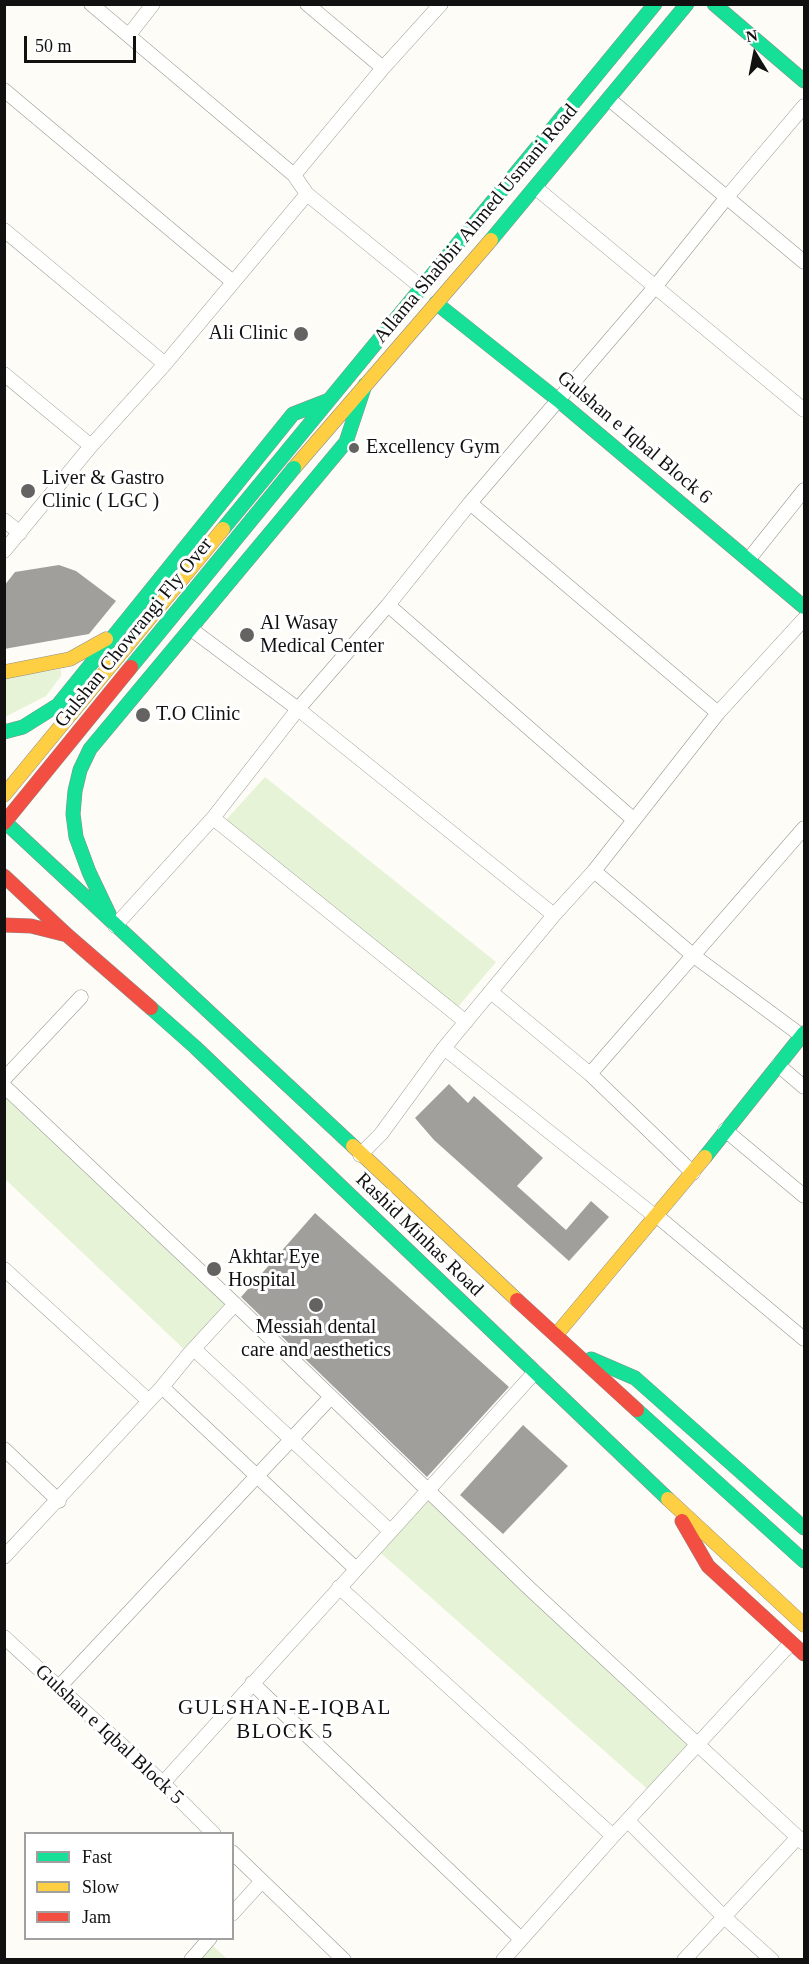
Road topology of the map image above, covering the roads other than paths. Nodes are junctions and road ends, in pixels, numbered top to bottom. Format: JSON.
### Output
{"nodes":[{"id":1,"x":91,"y":4,"type":"edge"},
{"id":2,"x":153,"y":4,"type":"edge"},
{"id":3,"x":306,"y":4,"type":"edge"},
{"id":4,"x":441,"y":4,"type":"edge"},
{"id":5,"x":655,"y":4,"type":"edge"},
{"id":6,"x":687,"y":4,"type":"edge"},
{"id":7,"x":714,"y":4,"type":"edge"},
{"id":8,"x":129,"y":35,"type":"junction"},
{"id":9,"x":384,"y":68,"type":"junction"},
{"id":10,"x":804,"y":81,"type":"edge"},
{"id":11,"x":4,"y":90,"type":"edge"},
{"id":12,"x":609,"y":99,"type":"junction"},
{"id":13,"x":804,"y":106,"type":"edge"},
{"id":14,"x":294,"y":175,"type":"junction"},
{"id":15,"x":536,"y":188,"type":"junction"},
{"id":16,"x":307,"y":194,"type":"junction"},
{"id":17,"x":727,"y":197,"type":"junction"},
{"id":18,"x":4,"y":230,"type":"edge"},
{"id":19,"x":804,"y":262,"type":"edge"},
{"id":20,"x":233,"y":282,"type":"junction"},
{"id":21,"x":421,"y":287,"type":"junction"},
{"id":22,"x":655,"y":287,"type":"junction"},
{"id":23,"x":436,"y":303,"type":"junction"},
{"id":24,"x":165,"y":363,"type":"junction"},
{"id":25,"x":4,"y":374,"type":"edge"},
{"id":26,"x":365,"y":385,"type":"junction"},
{"id":27,"x":329,"y":400,"type":"junction"},
{"id":28,"x":558,"y":400,"type":"junction"},
{"id":29,"x":804,"y":410,"type":"edge"},
{"id":30,"x":92,"y":446,"type":"junction"},
{"id":31,"x":280,"y":458,"type":"joint"},
{"id":32,"x":294,"y":468,"type":"joint"},
{"id":33,"x":804,"y":490,"type":"edge"},
{"id":34,"x":470,"y":502,"type":"junction"},
{"id":35,"x":4,"y":520,"type":"edge"},
{"id":36,"x":20,"y":533,"type":"junction"},
{"id":37,"x":4,"y":551,"type":"edge"},
{"id":38,"x":748,"y":559,"type":"junction"},
{"id":39,"x":388,"y":604,"type":"junction"},
{"id":40,"x":804,"y":607,"type":"edge"},
{"id":41,"x":804,"y":619,"type":"edge"},
{"id":42,"x":191,"y":628,"type":"junction"},
{"id":43,"x":117,"y":633,"type":"junction"},
{"id":44,"x":4,"y":672,"type":"edge"},
{"id":45,"x":298,"y":709,"type":"junction"},
{"id":46,"x":718,"y":713,"type":"junction"},
{"id":47,"x":4,"y":732,"type":"edge"},
{"id":48,"x":4,"y":795,"type":"edge"},
{"id":49,"x":213,"y":818,"type":"junction"},
{"id":50,"x":633,"y":819,"type":"junction"},
{"id":51,"x":4,"y":822,"type":"edge"},
{"id":52,"x":804,"y":828,"type":"edge"},
{"id":53,"x":594,"y":871,"type":"junction"},
{"id":54,"x":4,"y":876,"type":"edge"},
{"id":55,"x":554,"y":915,"type":"junction"},
{"id":56,"x":4,"y":925,"type":"edge"},
{"id":57,"x":115,"y":926,"type":"junction"},
{"id":58,"x":68,"y":935,"type":"junction"},
{"id":59,"x":694,"y":956,"type":"junction"},
{"id":60,"x":491,"y":992,"type":"junction"},
{"id":61,"x":81,"y":997,"type":"dead end"},
{"id":62,"x":466,"y":1022,"type":"junction"},
{"id":63,"x":803,"y":1035,"type":"edge"},
{"id":64,"x":444,"y":1048,"type":"junction"},
{"id":65,"x":778,"y":1065,"type":"junction"},
{"id":66,"x":590,"y":1074,"type":"junction"},
{"id":67,"x":5,"y":1080,"type":"edge"},
{"id":68,"x":804,"y":1087,"type":"edge"},
{"id":69,"x":725,"y":1130,"type":"junction"},
{"id":70,"x":360,"y":1155,"type":"junction"},
{"id":71,"x":693,"y":1173,"type":"junction"},
{"id":72,"x":804,"y":1196,"type":"edge"},
{"id":73,"x":656,"y":1217,"type":"junction"},
{"id":74,"x":4,"y":1269,"type":"edge"},
{"id":75,"x":235,"y":1304,"type":"junction"},
{"id":76,"x":556,"y":1335,"type":"junction"},
{"id":77,"x":804,"y":1339,"type":"edge"},
{"id":78,"x":194,"y":1349,"type":"junction"},
{"id":79,"x":573,"y":1351,"type":"junction"},
{"id":80,"x":535,"y":1372,"type":"junction"},
{"id":81,"x":162,"y":1387,"type":"junction"},
{"id":82,"x":331,"y":1397,"type":"junction"},
{"id":83,"x":149,"y":1401,"type":"junction"},
{"id":84,"x":291,"y":1440,"type":"junction"},
{"id":85,"x":4,"y":1449,"type":"edge"},
{"id":86,"x":257,"y":1476,"type":"junction"},
{"id":87,"x":428,"y":1489,"type":"junction"},
{"id":88,"x":59,"y":1501,"type":"junction"},
{"id":89,"x":672,"y":1503,"type":"junction"},
{"id":90,"x":804,"y":1528,"type":"edge"},
{"id":91,"x":390,"y":1531,"type":"junction"},
{"id":92,"x":4,"y":1557,"type":"edge"},
{"id":93,"x":804,"y":1561,"type":"edge"},
{"id":94,"x":356,"y":1569,"type":"junction"},
{"id":95,"x":339,"y":1587,"type":"junction"},
{"id":96,"x":803,"y":1624,"type":"edge"},
{"id":97,"x":4,"y":1637,"type":"edge"},
{"id":98,"x":791,"y":1643,"type":"junction"},
{"id":99,"x":804,"y":1654,"type":"edge"},
{"id":100,"x":252,"y":1683,"type":"junction"},
{"id":101,"x":59,"y":1688,"type":"junction"},
{"id":102,"x":698,"y":1745,"type":"junction"},
{"id":103,"x":163,"y":1783,"type":"junction"},
{"id":104,"x":628,"y":1821,"type":"junction"},
{"id":105,"x":213,"y":1832,"type":"edge"},
{"id":106,"x":613,"y":1836,"type":"junction"},
{"id":107,"x":801,"y":1840,"type":"edge"},
{"id":108,"x":234,"y":1854,"type":"edge"},
{"id":109,"x":262,"y":1881,"type":"junction"},
{"id":110,"x":234,"y":1912,"type":"edge"},
{"id":111,"x":723,"y":1916,"type":"junction"},
{"id":112,"x":208,"y":1940,"type":"edge"},
{"id":113,"x":521,"y":1940,"type":"junction"},
{"id":114,"x":191,"y":1959,"type":"edge"},
{"id":115,"x":344,"y":1959,"type":"edge"},
{"id":116,"x":503,"y":1959,"type":"edge"},
{"id":117,"x":684,"y":1959,"type":"edge"},
{"id":118,"x":772,"y":1959,"type":"edge"}],
"edges":[{"from":1,"to":8,"type":"street"},
{"from":2,"to":8,"type":"street"},
{"from":3,"to":9,"type":"street"},
{"from":4,"to":9,"type":"street"},
{"from":5,"to":21,"type":"main road","name":"Allama Shabbir Ahmed Usmani Road"},
{"from":6,"to":12,"type":"main road","name":"Allama Shabbir Ahmed Usmani Road"},
{"from":7,"to":10,"type":"main road"},
{"from":8,"to":14,"type":"street"},
{"from":9,"to":14,"type":"street"},
{"from":11,"to":20,"type":"street"},
{"from":12,"to":15,"type":"main road","name":"Allama Shabbir Ahmed Usmani Road"},
{"from":12,"to":17,"type":"street"},
{"from":13,"to":17,"type":"street"},
{"from":14,"to":16,"type":"street"},
{"from":15,"to":22,"type":"street"},
{"from":15,"to":23,"type":"main road","name":"Allama Shabbir Ahmed Usmani Road"},
{"from":16,"to":20,"type":"street"},
{"from":16,"to":21,"type":"street"},
{"from":17,"to":19,"type":"street"},
{"from":17,"to":22,"type":"street"},
{"from":18,"to":24,"type":"street"},
{"from":20,"to":24,"type":"street"},
{"from":21,"to":27,"type":"main road","name":"Allama Shabbir Ahmed Usmani Road"},
{"from":22,"to":28,"type":"street"},
{"from":22,"to":29,"type":"street"},
{"from":23,"to":26,"type":"main road","name":"Allama Shabbir Ahmed Usmani Road"},
{"from":23,"to":28,"type":"main road","name":"Gulshan e Iqbal Block 6"},
{"from":24,"to":30,"type":"street"},
{"from":25,"to":30,"type":"street"},
{"from":26,"to":32,"type":"main road","name":"Allama Shabbir Ahmed Usmani Road"},
{"from":26,"to":42,"type":"main road"},
{"from":27,"to":31,"type":"main road","name":"Allama Shabbir Ahmed Usmani Road"},
{"from":27,"to":43,"type":"main road"},
{"from":28,"to":34,"type":"street"},
{"from":28,"to":38,"type":"main road","name":"Gulshan e Iqbal Block 6"},
{"from":30,"to":36,"type":"street"},
{"from":31,"to":48,"type":"main road","name":"Gulshan Chowrangi Fly Over"},
{"from":32,"to":51,"type":"main road","name":"Gulshan Chowrangi Fly Over","bridge":true},
{"from":33,"to":38,"type":"street"},
{"from":34,"to":39,"type":"street"},
{"from":34,"to":46,"type":"street"},
{"from":35,"to":36,"type":"street"},
{"from":36,"to":37,"type":"street"},
{"from":38,"to":40,"type":"main road","name":"Gulshan e Iqbal Block 6"},
{"from":39,"to":45,"type":"street"},
{"from":39,"to":50,"type":"street"},
{"from":41,"to":46,"type":"street"},
{"from":42,"to":45,"type":"street"},
{"from":42,"to":57,"type":"main road"},
{"from":43,"to":44,"type":"main road"},
{"from":43,"to":47,"type":"main road"},
{"from":45,"to":49,"type":"street"},
{"from":45,"to":55,"type":"street"},
{"from":46,"to":50,"type":"street"},
{"from":49,"to":57,"type":"street"},
{"from":49,"to":62,"type":"street"},
{"from":50,"to":53,"type":"street"},
{"from":51,"to":57,"type":"main road","name":"Rashid Minhas Road"},
{"from":52,"to":59,"type":"street"},
{"from":53,"to":55,"type":"street"},
{"from":53,"to":59,"type":"street"},
{"from":54,"to":58,"type":"main road","name":"Rashid Minhas Road"},
{"from":55,"to":60,"type":"street"},
{"from":56,"to":58,"type":"main road"},
{"from":57,"to":70,"type":"main road","name":"Rashid Minhas Road"},
{"from":58,"to":80,"type":"main road","name":"Rashid Minhas Road"},
{"from":59,"to":63,"type":"street"},
{"from":59,"to":66,"type":"street"},
{"from":60,"to":62,"type":"street"},
{"from":60,"to":66,"type":"street"},
{"from":61,"to":67,"type":"street"},
{"from":62,"to":64,"type":"street"},
{"from":63,"to":65,"type":"main road"},
{"from":64,"to":70,"type":"street"},
{"from":64,"to":73,"type":"street"},
{"from":65,"to":68,"type":"street"},
{"from":65,"to":69,"type":"main road"},
{"from":66,"to":71,"type":"street"},
{"from":67,"to":75,"type":"street"},
{"from":69,"to":71,"type":"main road"},
{"from":69,"to":72,"type":"street"},
{"from":70,"to":76,"type":"main road","name":"Rashid Minhas Road"},
{"from":71,"to":73,"type":"main road"},
{"from":73,"to":76,"type":"main road"},
{"from":73,"to":77,"type":"street"},
{"from":74,"to":83,"type":"street"},
{"from":75,"to":78,"type":"street"},
{"from":75,"to":82,"type":"street"},
{"from":76,"to":79,"type":"main road","name":"Rashid Minhas Road"},
{"from":78,"to":81,"type":"street"},
{"from":78,"to":84,"type":"street"},
{"from":79,"to":90,"type":"main road"},
{"from":79,"to":93,"type":"main road","name":"Rashid Minhas Road"},
{"from":80,"to":87,"type":"street"},
{"from":80,"to":89,"type":"main road","name":"Rashid Minhas Road"},
{"from":81,"to":83,"type":"street"},
{"from":81,"to":86,"type":"street"},
{"from":82,"to":84,"type":"street"},
{"from":82,"to":87,"type":"street"},
{"from":83,"to":88,"type":"street"},
{"from":84,"to":86,"type":"street"},
{"from":84,"to":91,"type":"street"},
{"from":85,"to":88,"type":"street"},
{"from":86,"to":94,"type":"street"},
{"from":86,"to":101,"type":"street"},
{"from":87,"to":91,"type":"street"},
{"from":87,"to":102,"type":"street"},
{"from":88,"to":92,"type":"street"},
{"from":89,"to":96,"type":"main road","name":"Rashid Minhas Road"},
{"from":89,"to":98,"type":"main road"},
{"from":91,"to":94,"type":"street"},
{"from":94,"to":95,"type":"street"},
{"from":95,"to":100,"type":"street"},
{"from":95,"to":106,"type":"street"},
{"from":97,"to":101,"type":"street","name":"Gulshan e Iqbal Block 5"},
{"from":98,"to":99,"type":"main road"},
{"from":98,"to":102,"type":"street"},
{"from":100,"to":103,"type":"street"},
{"from":100,"to":113,"type":"street"},
{"from":101,"to":103,"type":"street","name":"Gulshan e Iqbal Block 5"},
{"from":102,"to":104,"type":"street"},
{"from":102,"to":107,"type":"street"},
{"from":103,"to":105,"type":"street","name":"Gulshan e Iqbal Block 5"},
{"from":104,"to":106,"type":"street"},
{"from":104,"to":111,"type":"street"},
{"from":106,"to":113,"type":"street"},
{"from":107,"to":111,"type":"street"},
{"from":108,"to":109,"type":"street"},
{"from":109,"to":110,"type":"street"},
{"from":109,"to":115,"type":"street"},
{"from":111,"to":117,"type":"street"},
{"from":111,"to":118,"type":"street"},
{"from":112,"to":114,"type":"street"},
{"from":113,"to":116,"type":"street"}]}
